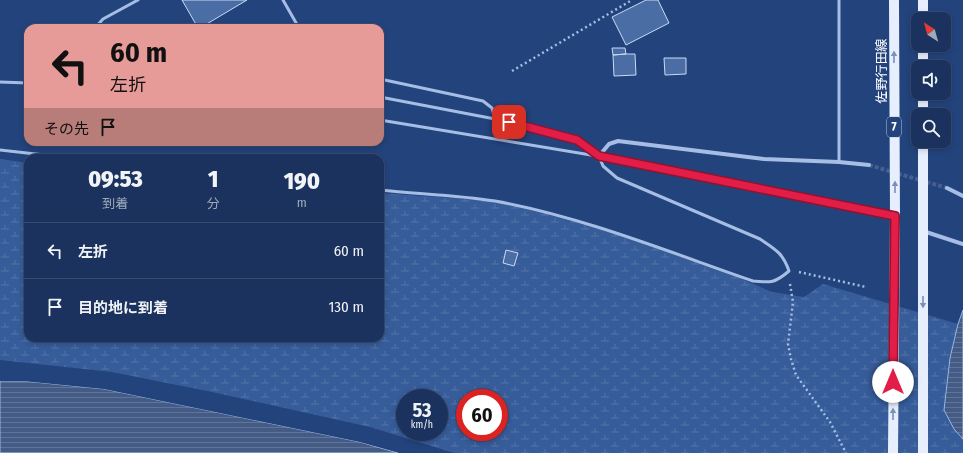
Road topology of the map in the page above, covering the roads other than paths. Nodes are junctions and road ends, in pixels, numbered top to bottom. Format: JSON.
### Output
{"nodes":[{"id":1,"x":138,"y":0,"type":"edge"},
{"id":2,"x":283,"y":0,"type":"edge"},
{"id":3,"x":839,"y":0,"type":"edge"},
{"id":4,"x":894,"y":0,"type":"edge"},
{"id":5,"x":923,"y":0,"type":"edge"},
{"id":6,"x":923,"y":12,"type":"edge"},
{"id":7,"x":98,"y":24,"type":"edge"},
{"id":8,"x":297,"y":24,"type":"edge"},
{"id":9,"x":384,"y":80,"type":"edge"},
{"id":10,"x":0,"y":82,"type":"edge"},
{"id":11,"x":24,"y":83,"type":"edge"},
{"id":12,"x":384,"y":98,"type":"edge"},
{"id":13,"x":495,"y":118,"type":"junction"},
{"id":14,"x":384,"y":121,"type":"edge"},
{"id":15,"x":923,"y":148,"type":"edge"},
{"id":16,"x":0,"y":150,"type":"edge"},
{"id":17,"x":36,"y":154,"type":"edge"},
{"id":18,"x":599,"y":156,"type":"junction"},
{"id":19,"x":839,"y":162,"type":"junction"},
{"id":20,"x":869,"y":165,"type":"tunnel mouth"},
{"id":21,"x":947,"y":188,"type":"tunnel mouth"},
{"id":22,"x":384,"y":190,"type":"edge"},
{"id":23,"x":963,"y":196,"type":"edge"},
{"id":24,"x":895,"y":216,"type":"junction"},
{"id":25,"x":923,"y":231,"type":"junction"},
{"id":26,"x":963,"y":244,"type":"edge"},
{"id":27,"x":893,"y":453,"type":"edge"},
{"id":28,"x":923,"y":453,"type":"edge"}],
"edges":[{"from":1,"to":7,"type":"lane"},
{"from":2,"to":8,"type":"lane"},
{"from":3,"to":19,"type":"lane"},
{"from":24,"to":4,"type":"main road","name":"佐野行田線","number":"7","one_way":true},
{"from":5,"to":6,"type":"main road"},
{"from":9,"to":13,"type":"lane"},
{"from":10,"to":11,"type":"lane"},
{"from":12,"to":13,"type":"lane"},
{"from":13,"to":18,"type":"lane"},
{"from":14,"to":18,"type":"lane"},
{"from":15,"to":25,"type":"main road"},
{"from":16,"to":17,"type":"lane"},
{"from":18,"to":19,"type":"street"},
{"from":18,"to":22,"type":"lane"},
{"from":18,"to":24,"type":"street"},
{"from":19,"to":20,"type":"street"},
{"from":21,"to":23,"type":"street"},
{"from":27,"to":24,"type":"main road","name":"佐野行田線","number":"7","one_way":true},
{"from":25,"to":26,"type":"street"},
{"from":25,"to":28,"type":"main road","one_way":true}]}
